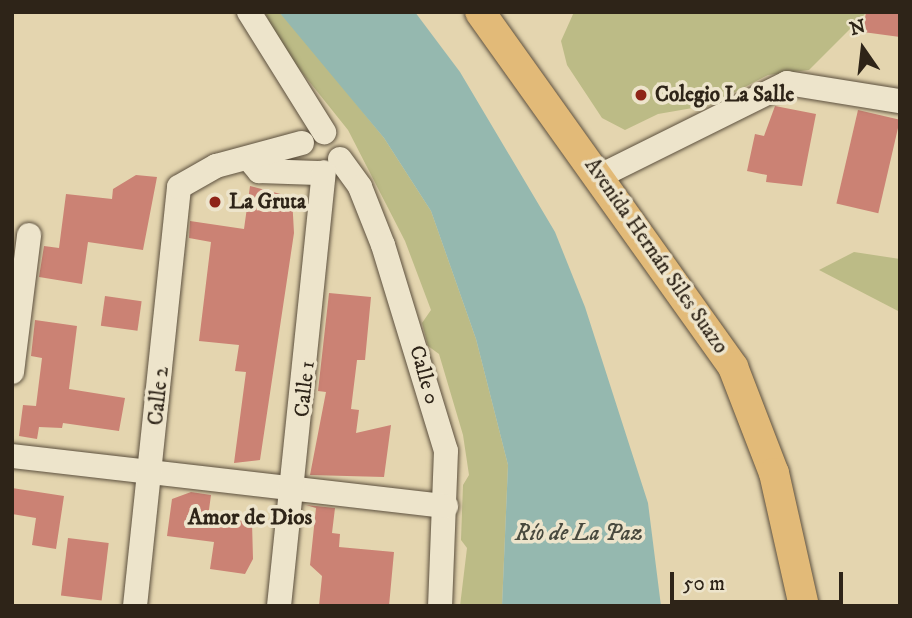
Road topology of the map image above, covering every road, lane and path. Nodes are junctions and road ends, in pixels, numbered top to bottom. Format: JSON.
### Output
{"nodes":[{"id":1,"x":249,"y":12,"type":"edge"},
{"id":2,"x":480,"y":12,"type":"edge"},
{"id":3,"x":900,"y":101,"type":"edge"},
{"id":4,"x":311,"y":138,"type":"junction"},
{"id":5,"x":249,"y":159,"type":"junction"},
{"id":6,"x":327,"y":168,"type":"junction"},
{"id":7,"x":600,"y":176,"type":"junction"},
{"id":8,"x":29,"y":235,"type":"dead end"},
{"id":9,"x":12,"y":372,"type":"edge"},
{"id":10,"x":12,"y":456,"type":"edge"},
{"id":11,"x":152,"y":472,"type":"junction"},
{"id":12,"x":295,"y":491,"type":"junction"},
{"id":13,"x":446,"y":506,"type":"junction"},
{"id":14,"x":135,"y":606,"type":"edge"},
{"id":15,"x":279,"y":606,"type":"edge"},
{"id":16,"x":440,"y":606,"type":"edge"},
{"id":17,"x":804,"y":606,"type":"edge"}],
"edges":[{"from":1,"to":4,"type":"street"},
{"from":2,"to":7,"type":"main road","name":"Avenida Hernán Siles Suazo"},
{"from":3,"to":7,"type":"street"},
{"from":4,"to":5,"type":"street"},
{"from":4,"to":6,"type":"street"},
{"from":4,"to":6,"type":"street"},
{"from":5,"to":6,"type":"street"},
{"from":5,"to":11,"type":"street","name":"Calle 2"},
{"from":6,"to":12,"type":"street","name":"Calle 1"},
{"from":6,"to":13,"type":"street","name":"Calle 0"},
{"from":7,"to":17,"type":"main road","name":"Avenida Hernán Siles Suazo"},
{"from":8,"to":9,"type":"street"},
{"from":10,"to":11,"type":"street"},
{"from":11,"to":12,"type":"street"},
{"from":11,"to":14,"type":"street","name":"Calle 2"},
{"from":12,"to":13,"type":"street"},
{"from":12,"to":15,"type":"street","name":"Calle 1"},
{"from":13,"to":16,"type":"street","name":"Calle 0"}]}
